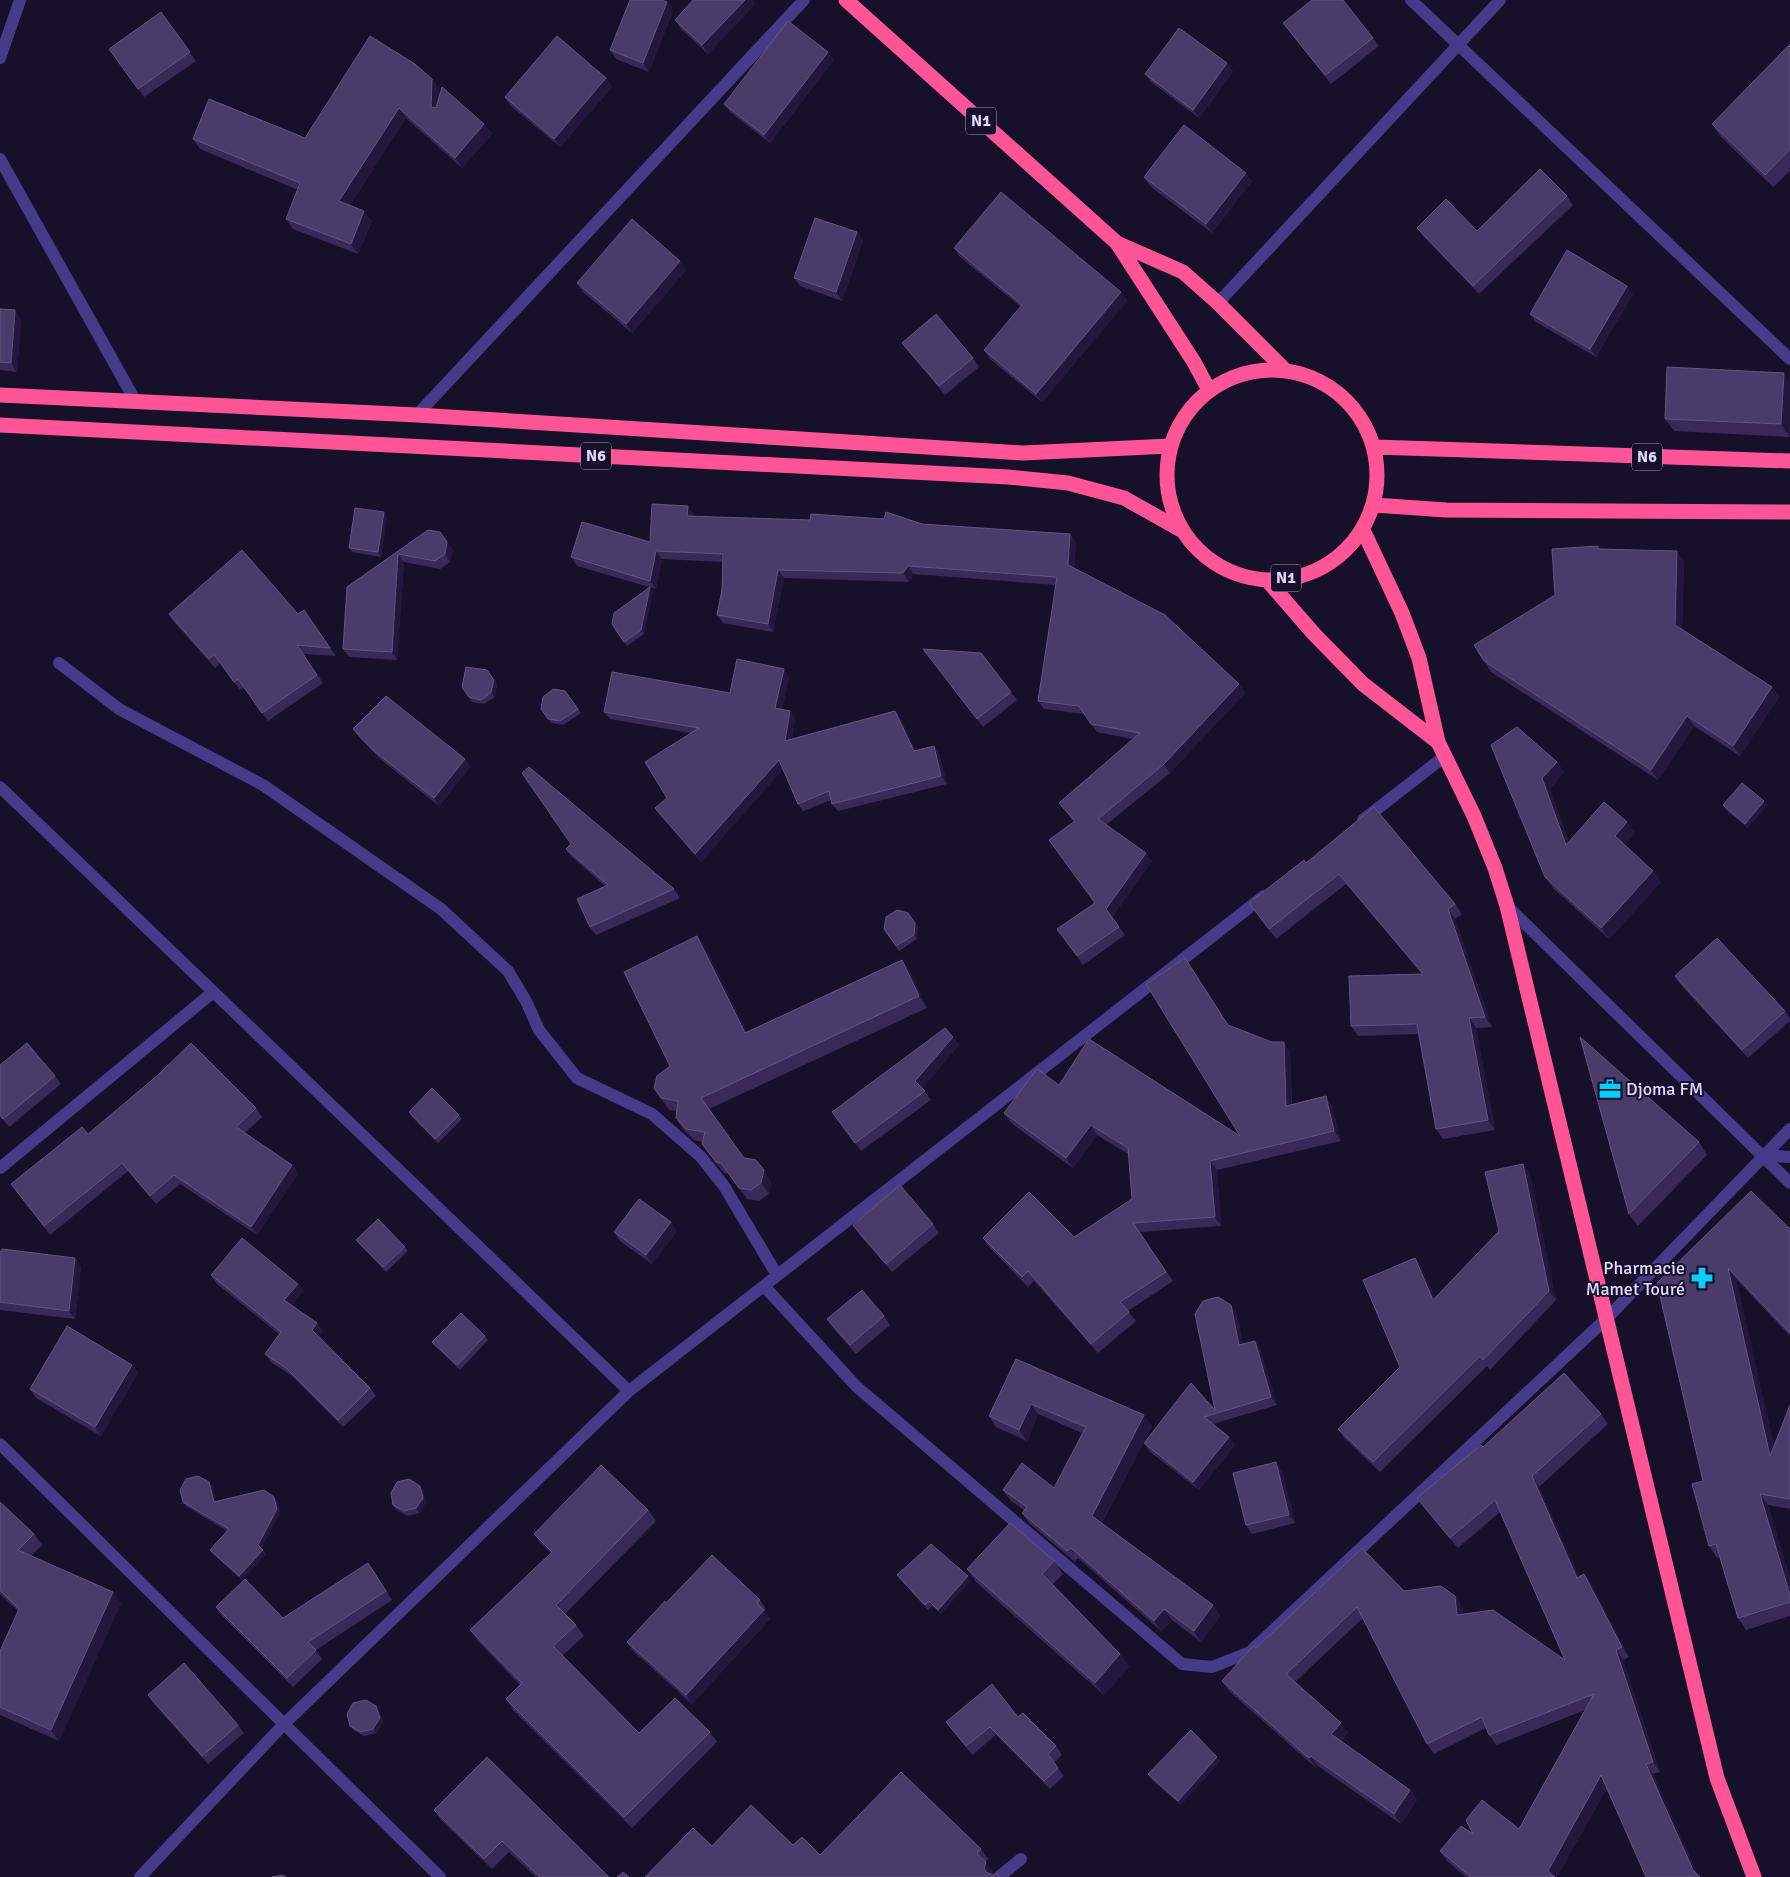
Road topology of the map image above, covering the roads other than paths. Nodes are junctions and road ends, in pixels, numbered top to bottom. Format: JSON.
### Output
{"nodes":[{"id":1,"x":20,"y":0,"type":"edge"},
{"id":2,"x":804,"y":0,"type":"edge"},
{"id":3,"x":846,"y":0,"type":"edge"},
{"id":4,"x":1411,"y":0,"type":"edge"},
{"id":5,"x":1500,"y":0,"type":"edge"},
{"id":6,"x":1456,"y":45,"type":"junction"},
{"id":7,"x":0,"y":58,"type":"edge"},
{"id":8,"x":0,"y":159,"type":"edge"},
{"id":9,"x":1117,"y":243,"type":"junction"},
{"id":10,"x":1218,"y":302,"type":"junction"},
{"id":11,"x":1790,"y":359,"type":"edge"},
{"id":12,"x":1285,"y":370,"type":"junction"},
{"id":13,"x":1209,"y":390,"type":"junction"},
{"id":14,"x":0,"y":395,"type":"edge"},
{"id":15,"x":136,"y":402,"type":"junction"},
{"id":16,"x":417,"y":415,"type":"junction"},
{"id":17,"x":0,"y":425,"type":"edge"},
{"id":18,"x":1170,"y":446,"type":"junction"},
{"id":19,"x":1375,"y":448,"type":"junction"},
{"id":20,"x":1790,"y":462,"type":"edge"},
{"id":21,"x":1374,"y":505,"type":"junction"},
{"id":22,"x":1790,"y":512,"type":"edge"},
{"id":23,"x":1181,"y":530,"type":"junction"},
{"id":24,"x":1362,"y":530,"type":"junction"},
{"id":25,"x":1268,"y":580,"type":"junction"},
{"id":26,"x":59,"y":663,"type":"dead end"},
{"id":27,"x":1438,"y":742,"type":"junction"},
{"id":28,"x":1445,"y":756,"type":"junction"},
{"id":29,"x":0,"y":787,"type":"edge"},
{"id":30,"x":1350,"y":829,"type":"edge"},
{"id":31,"x":1272,"y":890,"type":"edge"},
{"id":32,"x":1507,"y":906,"type":"junction"},
{"id":33,"x":212,"y":993,"type":"junction"},
{"id":34,"x":1790,"y":1129,"type":"edge"},
{"id":35,"x":1764,"y":1155,"type":"junction"},
{"id":36,"x":1790,"y":1157,"type":"edge"},
{"id":37,"x":0,"y":1168,"type":"edge"},
{"id":38,"x":1790,"y":1183,"type":"edge"},
{"id":39,"x":777,"y":1275,"type":"junction"},
{"id":40,"x":764,"y":1286,"type":"junction"},
{"id":41,"x":1608,"y":1317,"type":"junction"},
{"id":42,"x":628,"y":1391,"type":"junction"},
{"id":43,"x":0,"y":1444,"type":"edge"},
{"id":44,"x":284,"y":1724,"type":"junction"},
{"id":45,"x":1021,"y":1859,"type":"dead end"},
{"id":46,"x":140,"y":1877,"type":"edge"},
{"id":47,"x":440,"y":1877,"type":"edge"},
{"id":48,"x":999,"y":1877,"type":"edge"},
{"id":49,"x":1754,"y":1877,"type":"edge"}],
"edges":[{"from":1,"to":7,"type":"street"},
{"from":2,"to":16,"type":"street"},
{"from":3,"to":9,"type":"highway","number":"N1"},
{"from":4,"to":6,"type":"street"},
{"from":5,"to":6,"type":"street"},
{"from":6,"to":10,"type":"street"},
{"from":6,"to":11,"type":"street"},
{"from":8,"to":15,"type":"street"},
{"from":9,"to":10,"type":"highway","number":"N1"},
{"from":9,"to":13,"type":"highway","number":"N1"},
{"from":10,"to":12,"type":"highway","number":"N1"},
{"from":12,"to":13,"type":"highway","number":"N1"},
{"from":12,"to":19,"type":"highway","number":"N1"},
{"from":13,"to":18,"type":"highway","number":"N1"},
{"from":14,"to":15,"type":"highway","number":"N6"},
{"from":15,"to":16,"type":"highway","number":"N6"},
{"from":16,"to":18,"type":"highway","number":"N6"},
{"from":17,"to":23,"type":"highway","number":"N6"},
{"from":18,"to":23,"type":"highway","number":"N1"},
{"from":19,"to":20,"type":"highway","number":"N6"},
{"from":19,"to":21,"type":"highway","number":"N1"},
{"from":21,"to":22,"type":"highway"},
{"from":21,"to":24,"type":"highway","number":"N1"},
{"from":23,"to":25,"type":"highway","number":"N1"},
{"from":24,"to":25,"type":"highway","number":"N1"},
{"from":24,"to":27,"type":"highway","number":"N1"},
{"from":25,"to":27,"type":"highway","number":"N1"},
{"from":26,"to":39,"type":"street"},
{"from":27,"to":28,"type":"highway","number":"N1"},
{"from":28,"to":30,"type":"street"},
{"from":28,"to":32,"type":"highway","number":"N1"},
{"from":29,"to":33,"type":"street"},
{"from":31,"to":39,"type":"street"},
{"from":32,"to":35,"type":"street"},
{"from":32,"to":41,"type":"highway","number":"N1"},
{"from":33,"to":37,"type":"street"},
{"from":33,"to":42,"type":"street"},
{"from":34,"to":35,"type":"street"},
{"from":35,"to":36,"type":"street"},
{"from":35,"to":38,"type":"street"},
{"from":35,"to":41,"type":"street"},
{"from":39,"to":40,"type":"street"},
{"from":40,"to":41,"type":"street"},
{"from":40,"to":42,"type":"street"},
{"from":41,"to":49,"type":"highway","number":"N1"},
{"from":42,"to":44,"type":"street"},
{"from":43,"to":44,"type":"street"},
{"from":44,"to":46,"type":"street"},
{"from":44,"to":47,"type":"street"},
{"from":45,"to":48,"type":"street"}]}
